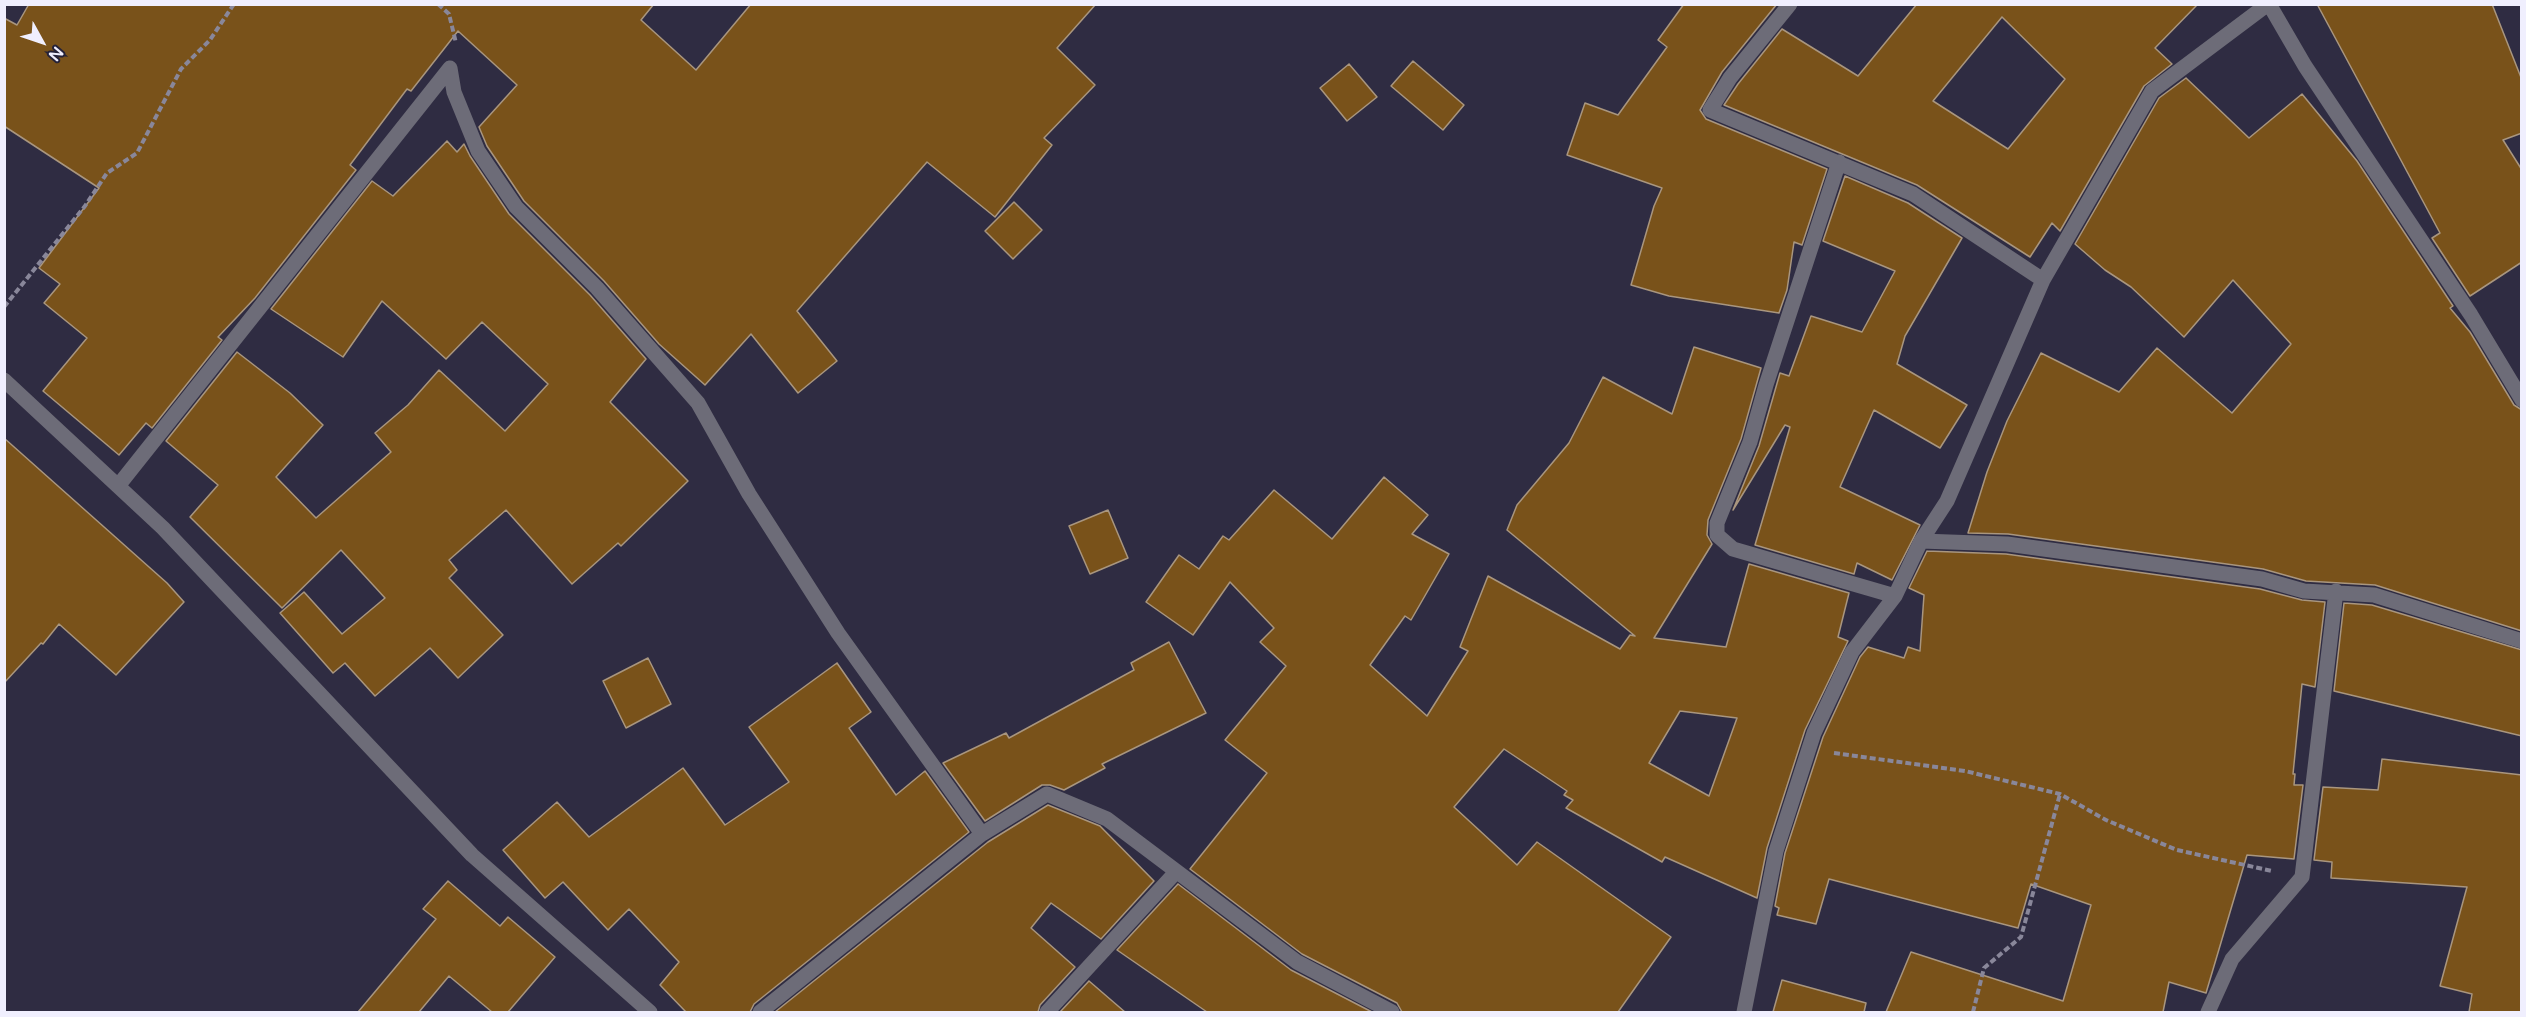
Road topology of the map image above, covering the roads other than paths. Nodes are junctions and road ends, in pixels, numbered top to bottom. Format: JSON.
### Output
{"nodes":[{"id":1,"x":1790,"y":4,"type":"edge"},
{"id":2,"x":2268,"y":4,"type":"edge"},
{"id":3,"x":1839,"y":162,"type":"junction"},
{"id":4,"x":2043,"y":280,"type":"junction"},
{"id":5,"x":4,"y":380,"type":"edge"},
{"id":6,"x":2522,"y":400,"type":"edge"},
{"id":7,"x":118,"y":486,"type":"junction"},
{"id":8,"x":1921,"y":542,"type":"junction"},
{"id":9,"x":2336,"y":591,"type":"junction"},
{"id":10,"x":1895,"y":596,"type":"junction"},
{"id":11,"x":2522,"y":641,"type":"edge"},
{"id":12,"x":982,"y":834,"type":"junction"},
{"id":13,"x":1176,"y":872,"type":"junction"},
{"id":14,"x":650,"y":1012,"type":"edge"},
{"id":15,"x":760,"y":1012,"type":"edge"},
{"id":16,"x":1047,"y":1012,"type":"edge"},
{"id":17,"x":1392,"y":1012,"type":"edge"},
{"id":18,"x":1744,"y":1012,"type":"edge"},
{"id":19,"x":2208,"y":1012,"type":"edge"}],
"edges":[{"from":1,"to":3,"type":"street"},
{"from":2,"to":4,"type":"street"},
{"from":2,"to":6,"type":"street"},
{"from":3,"to":4,"type":"street"},
{"from":3,"to":10,"type":"street"},
{"from":4,"to":8,"type":"street"},
{"from":5,"to":7,"type":"street"},
{"from":7,"to":12,"type":"street"},
{"from":7,"to":14,"type":"street"},
{"from":8,"to":9,"type":"street"},
{"from":8,"to":10,"type":"street"},
{"from":9,"to":11,"type":"street"},
{"from":9,"to":19,"type":"street"},
{"from":10,"to":18,"type":"street"},
{"from":12,"to":13,"type":"street"},
{"from":12,"to":15,"type":"street"},
{"from":13,"to":16,"type":"street"},
{"from":13,"to":17,"type":"street"}]}
